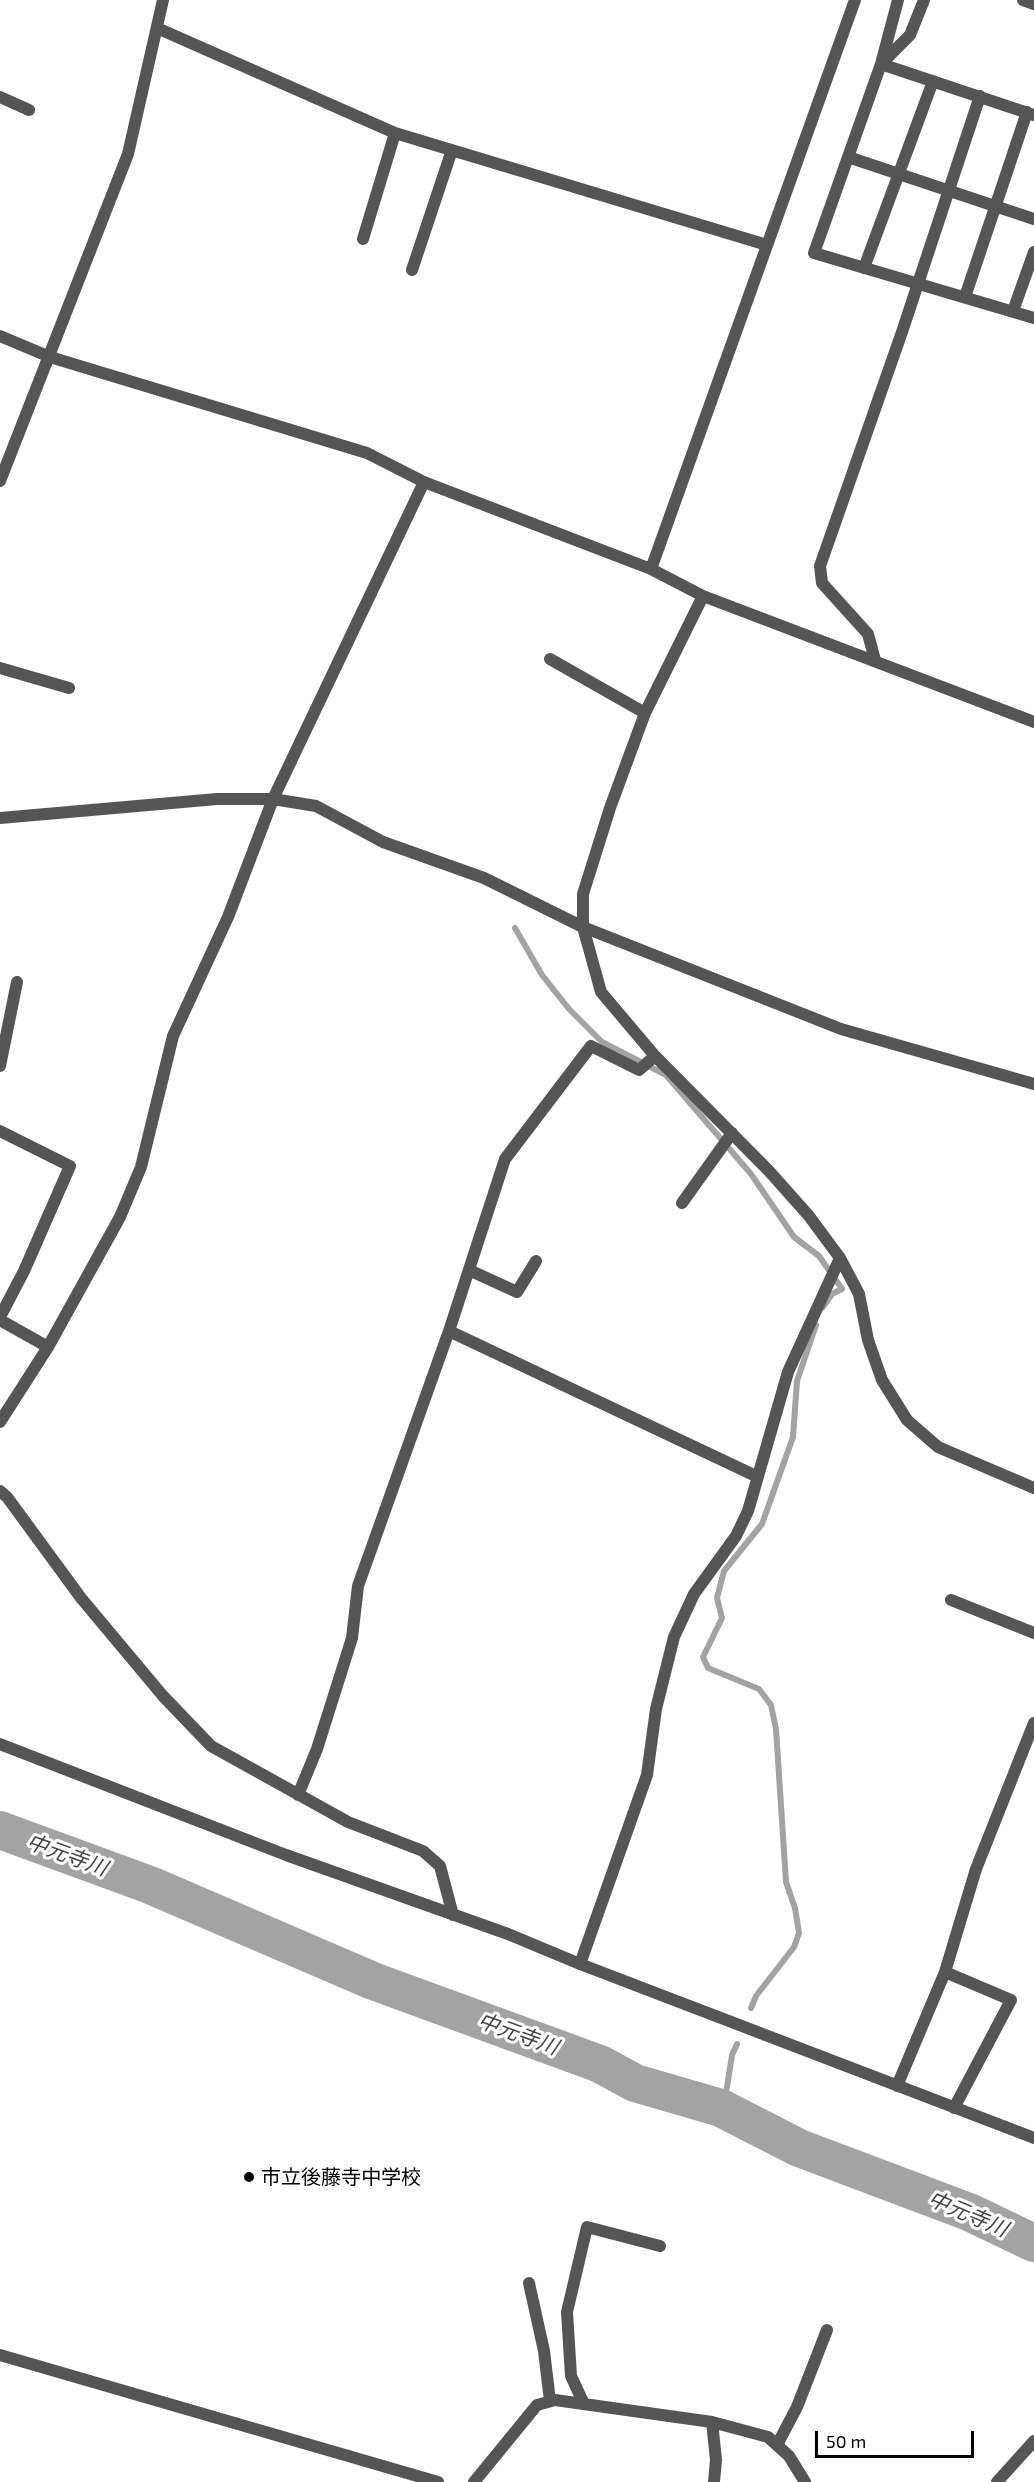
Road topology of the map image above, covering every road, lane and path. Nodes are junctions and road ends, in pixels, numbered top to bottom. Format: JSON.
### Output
{"nodes":[{"id":1,"x":163,"y":0,"type":"edge"},
{"id":2,"x":855,"y":0,"type":"edge"},
{"id":3,"x":898,"y":0,"type":"edge"},
{"id":4,"x":924,"y":0,"type":"edge"},
{"id":5,"x":1023,"y":0,"type":"edge"},
{"id":6,"x":1034,"y":4,"type":"edge"},
{"id":7,"x":157,"y":28,"type":"junction"},
{"id":8,"x":881,"y":63,"type":"junction"},
{"id":9,"x":933,"y":81,"type":"junction"},
{"id":10,"x":980,"y":96,"type":"junction"},
{"id":11,"x":0,"y":97,"type":"edge"},
{"id":12,"x":29,"y":110,"type":"dead end"},
{"id":13,"x":1031,"y":114,"type":"edge"},
{"id":14,"x":395,"y":133,"type":"junction"},
{"id":15,"x":452,"y":150,"type":"junction"},
{"id":16,"x":848,"y":157,"type":"junction"},
{"id":17,"x":899,"y":174,"type":"junction"},
{"id":18,"x":948,"y":191,"type":"junction"},
{"id":19,"x":996,"y":207,"type":"junction"},
{"id":20,"x":1034,"y":219,"type":"edge"},
{"id":21,"x":363,"y":239,"type":"dead end"},
{"id":22,"x":767,"y":245,"type":"junction"},
{"id":23,"x":1034,"y":252,"type":"edge"},
{"id":24,"x":864,"y":268,"type":"junction"},
{"id":25,"x":412,"y":270,"type":"dead end"},
{"id":26,"x":918,"y":283,"type":"junction"},
{"id":27,"x":965,"y":297,"type":"junction"},
{"id":28,"x":1013,"y":311,"type":"junction"},
{"id":29,"x":1034,"y":318,"type":"edge"},
{"id":30,"x":0,"y":336,"type":"edge"},
{"id":31,"x":50,"y":357,"type":"junction"},
{"id":32,"x":0,"y":481,"type":"edge"},
{"id":33,"x":424,"y":482,"type":"junction"},
{"id":34,"x":651,"y":569,"type":"junction"},
{"id":35,"x":703,"y":596,"type":"junction"},
{"id":36,"x":550,"y":659,"type":"dead end"},
{"id":37,"x":875,"y":660,"type":"junction"},
{"id":38,"x":0,"y":668,"type":"edge"},
{"id":39,"x":69,"y":688,"type":"dead end"},
{"id":40,"x":645,"y":713,"type":"junction"},
{"id":41,"x":1034,"y":722,"type":"edge"},
{"id":42,"x":273,"y":799,"type":"junction"},
{"id":43,"x":0,"y":818,"type":"edge"},
{"id":44,"x":583,"y":927,"type":"junction"},
{"id":45,"x":17,"y":982,"type":"dead end"},
{"id":46,"x":655,"y":1056,"type":"junction"},
{"id":47,"x":0,"y":1066,"type":"edge"},
{"id":48,"x":1034,"y":1084,"type":"edge"},
{"id":49,"x":0,"y":1131,"type":"edge"},
{"id":50,"x":732,"y":1133,"type":"junction"},
{"id":51,"x":682,"y":1203,"type":"dead end"},
{"id":52,"x":840,"y":1258,"type":"junction"},
{"id":53,"x":536,"y":1261,"type":"dead end"},
{"id":54,"x":469,"y":1270,"type":"junction"},
{"id":55,"x":0,"y":1318,"type":"edge"},
{"id":56,"x":449,"y":1331,"type":"junction"},
{"id":57,"x":48,"y":1347,"type":"junction"},
{"id":58,"x":0,"y":1422,"type":"edge"},
{"id":59,"x":758,"y":1477,"type":"junction"},
{"id":60,"x":1034,"y":1488,"type":"edge"},
{"id":61,"x":0,"y":1491,"type":"edge"},
{"id":62,"x":951,"y":1600,"type":"dead end"},
{"id":63,"x":1034,"y":1633,"type":"edge"},
{"id":64,"x":1034,"y":1723,"type":"edge"},
{"id":65,"x":0,"y":1744,"type":"edge"},
{"id":66,"x":298,"y":1795,"type":"junction"},
{"id":67,"x":453,"y":1915,"type":"junction"},
{"id":68,"x":580,"y":1964,"type":"junction"},
{"id":69,"x":945,"y":1972,"type":"junction"},
{"id":70,"x":897,"y":2086,"type":"junction"},
{"id":71,"x":954,"y":2108,"type":"junction"},
{"id":72,"x":1034,"y":2138,"type":"edge"},
{"id":73,"x":660,"y":2246,"type":"dead end"},
{"id":74,"x":530,"y":2283,"type":"dead end"},
{"id":75,"x":827,"y":2330,"type":"dead end"},
{"id":76,"x":0,"y":2355,"type":"edge"},
{"id":77,"x":550,"y":2401,"type":"junction"},
{"id":78,"x":584,"y":2404,"type":"junction"},
{"id":79,"x":712,"y":2422,"type":"junction"},
{"id":80,"x":1034,"y":2440,"type":"edge"},
{"id":81,"x":777,"y":2445,"type":"junction"},
{"id":82,"x":438,"y":2482,"type":"edge"},
{"id":83,"x":474,"y":2482,"type":"edge"},
{"id":84,"x":714,"y":2482,"type":"edge"},
{"id":85,"x":805,"y":2482,"type":"edge"},
{"id":86,"x":997,"y":2482,"type":"edge"}],
"edges":[{"from":1,"to":7,"type":"street"},
{"from":2,"to":22,"type":"street"},
{"from":3,"to":8,"type":"street"},
{"from":4,"to":8,"type":"street"},
{"from":5,"to":6,"type":"street"},
{"from":7,"to":14,"type":"street"},
{"from":7,"to":31,"type":"street"},
{"from":8,"to":9,"type":"street"},
{"from":8,"to":16,"type":"street"},
{"from":9,"to":10,"type":"street"},
{"from":9,"to":17,"type":"street"},
{"from":10,"to":13,"type":"street"},
{"from":10,"to":18,"type":"street"},
{"from":11,"to":12,"type":"street"},
{"from":13,"to":19,"type":"street"},
{"from":14,"to":15,"type":"street"},
{"from":14,"to":21,"type":"street"},
{"from":15,"to":22,"type":"street"},
{"from":15,"to":25,"type":"street"},
{"from":16,"to":17,"type":"street"},
{"from":16,"to":24,"type":"street"},
{"from":17,"to":18,"type":"street"},
{"from":17,"to":24,"type":"street"},
{"from":18,"to":19,"type":"street"},
{"from":18,"to":26,"type":"street"},
{"from":19,"to":20,"type":"street"},
{"from":19,"to":27,"type":"street"},
{"from":22,"to":34,"type":"street"},
{"from":23,"to":28,"type":"street"},
{"from":24,"to":26,"type":"street"},
{"from":26,"to":27,"type":"street"},
{"from":26,"to":37,"type":"street"},
{"from":27,"to":28,"type":"street"},
{"from":28,"to":29,"type":"street"},
{"from":30,"to":31,"type":"street"},
{"from":31,"to":32,"type":"street"},
{"from":31,"to":33,"type":"street"},
{"from":33,"to":34,"type":"street"},
{"from":33,"to":42,"type":"street"},
{"from":34,"to":35,"type":"street"},
{"from":35,"to":37,"type":"street"},
{"from":35,"to":40,"type":"street"},
{"from":36,"to":40,"type":"street"},
{"from":37,"to":41,"type":"street"},
{"from":38,"to":39,"type":"street"},
{"from":40,"to":44,"type":"street"},
{"from":42,"to":43,"type":"street"},
{"from":42,"to":44,"type":"street"},
{"from":42,"to":57,"type":"street"},
{"from":44,"to":46,"type":"street"},
{"from":44,"to":48,"type":"street"},
{"from":45,"to":47,"type":"street"},
{"from":46,"to":50,"type":"street"},
{"from":46,"to":54,"type":"street"},
{"from":49,"to":55,"type":"street"},
{"from":50,"to":51,"type":"street"},
{"from":50,"to":52,"type":"street"},
{"from":52,"to":59,"type":"street"},
{"from":52,"to":60,"type":"street"},
{"from":53,"to":54,"type":"street"},
{"from":54,"to":56,"type":"street"},
{"from":55,"to":57,"type":"street"},
{"from":56,"to":59,"type":"street"},
{"from":56,"to":66,"type":"street"},
{"from":57,"to":58,"type":"street"},
{"from":59,"to":68,"type":"street"},
{"from":61,"to":66,"type":"street"},
{"from":62,"to":63,"type":"street"},
{"from":64,"to":69,"type":"street"},
{"from":65,"to":67,"type":"street"},
{"from":66,"to":67,"type":"street"},
{"from":67,"to":68,"type":"street"},
{"from":68,"to":70,"type":"street"},
{"from":69,"to":70,"type":"street"},
{"from":69,"to":71,"type":"street"},
{"from":70,"to":71,"type":"street"},
{"from":71,"to":72,"type":"street"},
{"from":73,"to":78,"type":"street"},
{"from":74,"to":77,"type":"street"},
{"from":75,"to":81,"type":"street"},
{"from":76,"to":82,"type":"street"},
{"from":77,"to":78,"type":"street"},
{"from":77,"to":83,"type":"street"},
{"from":78,"to":79,"type":"street"},
{"from":79,"to":81,"type":"street"},
{"from":79,"to":84,"type":"street"},
{"from":80,"to":86,"type":"street"},
{"from":81,"to":85,"type":"street"}]}
